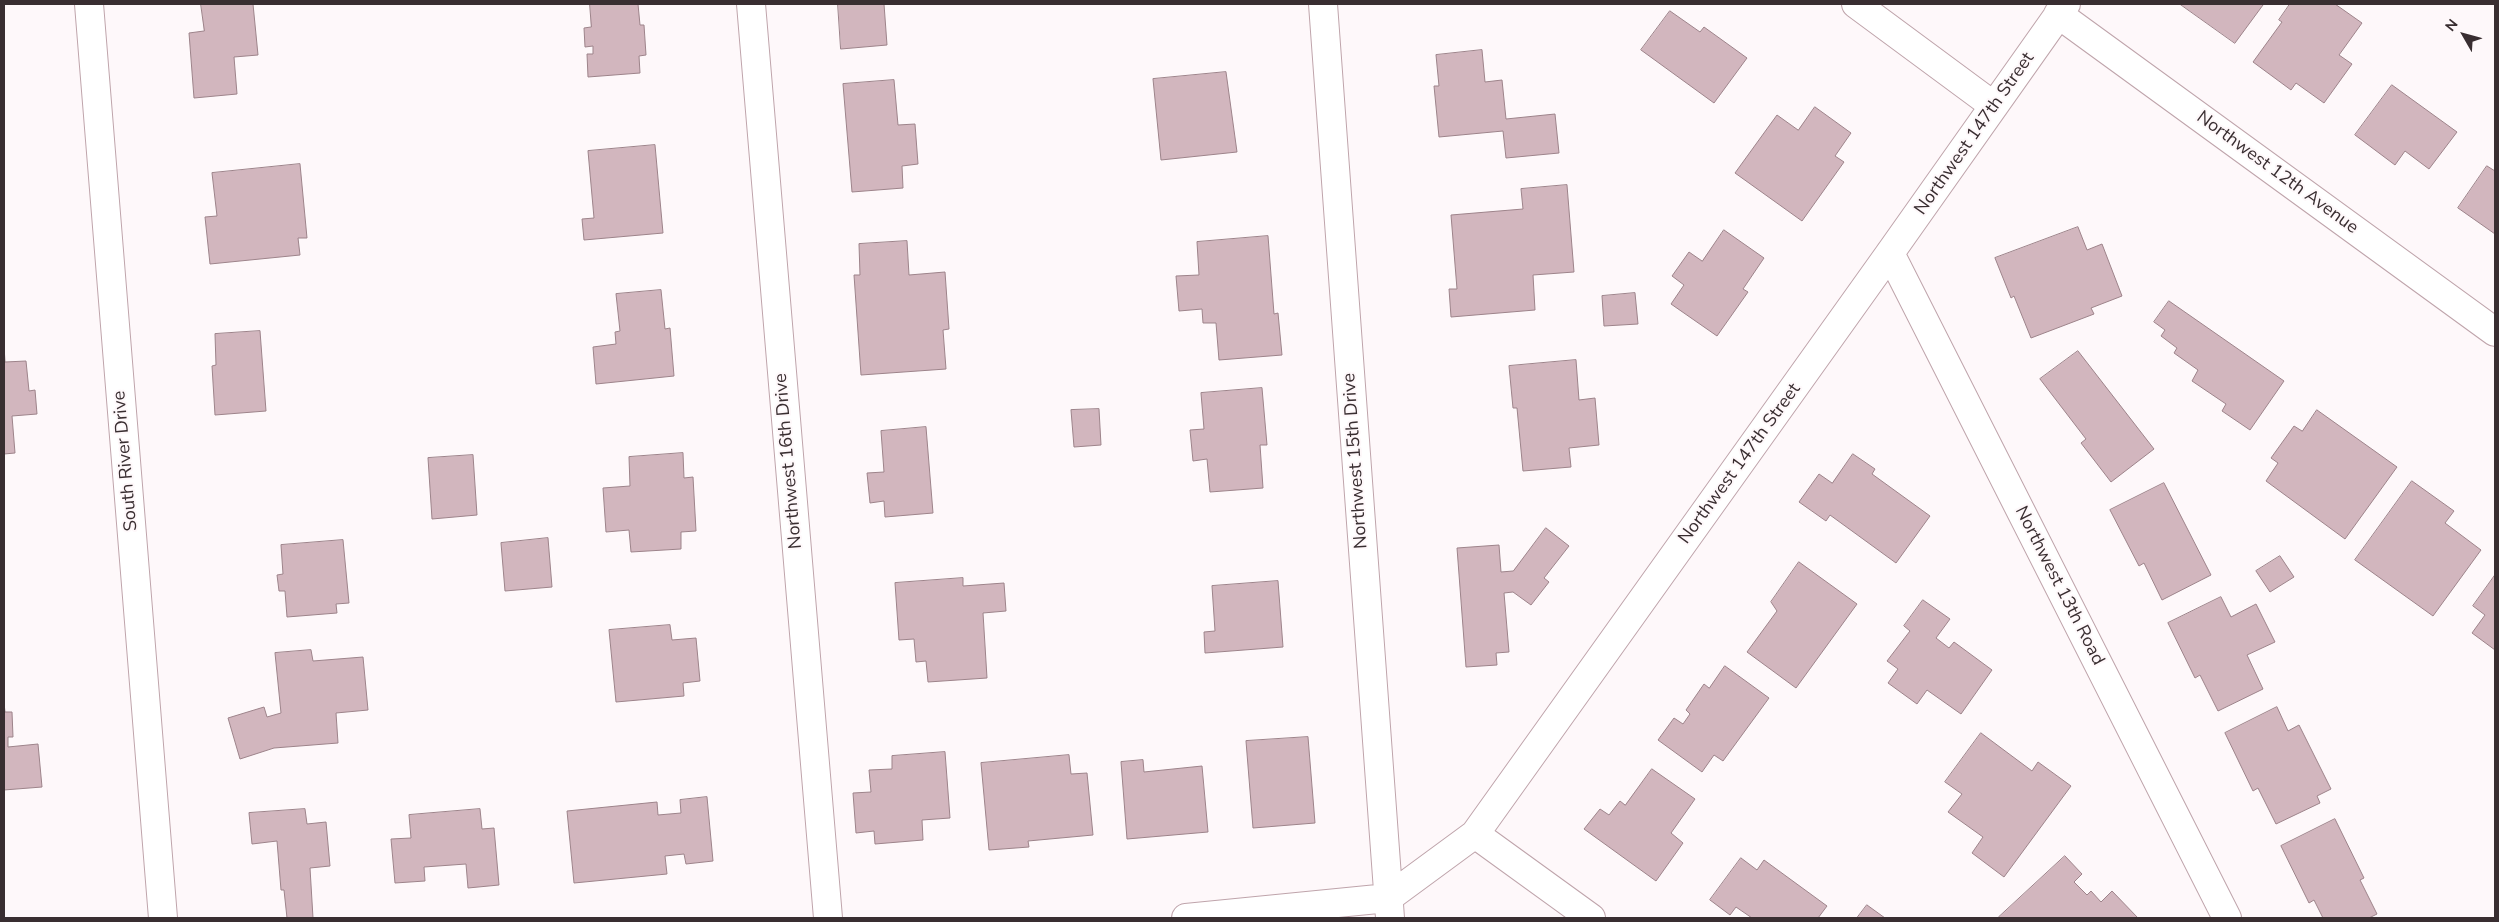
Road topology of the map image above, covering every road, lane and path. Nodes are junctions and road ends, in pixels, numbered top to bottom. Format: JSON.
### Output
{"nodes":[{"id":1,"x":89,"y":4,"type":"edge"},
{"id":2,"x":751,"y":4,"type":"edge"},
{"id":3,"x":1323,"y":4,"type":"edge"},
{"id":4,"x":1856,"y":4,"type":"edge"},
{"id":5,"x":2062,"y":9,"type":"edge"},
{"id":6,"x":1994,"y":106,"type":"junction"},
{"id":7,"x":1890,"y":254,"type":"junction"},
{"id":8,"x":2495,"y":332,"type":"edge"},
{"id":9,"x":1475,"y":834,"type":"junction"},
{"id":10,"x":1389,"y":908,"type":"edge"},
{"id":11,"x":163,"y":918,"type":"edge"},
{"id":12,"x":828,"y":918,"type":"edge"},
{"id":13,"x":1186,"y":918,"type":"edge"},
{"id":14,"x":1591,"y":918,"type":"edge"},
{"id":15,"x":2227,"y":918,"type":"edge"}],
"edges":[{"from":1,"to":11,"type":"street","name":"South River Drive"},
{"from":2,"to":12,"type":"street","name":"Northwest 16th Drive"},
{"from":3,"to":10,"type":"street","name":"Northwest 15th Drive"},
{"from":4,"to":6,"type":"street"},
{"from":5,"to":6,"type":"street","name":"Northwest 147th Street"},
{"from":5,"to":8,"type":"street","name":"Northwest 12th Avenue"},
{"from":6,"to":7,"type":"street","name":"Northwest 147th Street"},
{"from":7,"to":9,"type":"street","name":"Northwest 147th Street"},
{"from":7,"to":15,"type":"street","name":"Northwest 13th Road"},
{"from":9,"to":10,"type":"street","name":"Northwest 147th Street"},
{"from":9,"to":14,"type":"street"},
{"from":10,"to":13,"type":"street"}]}
